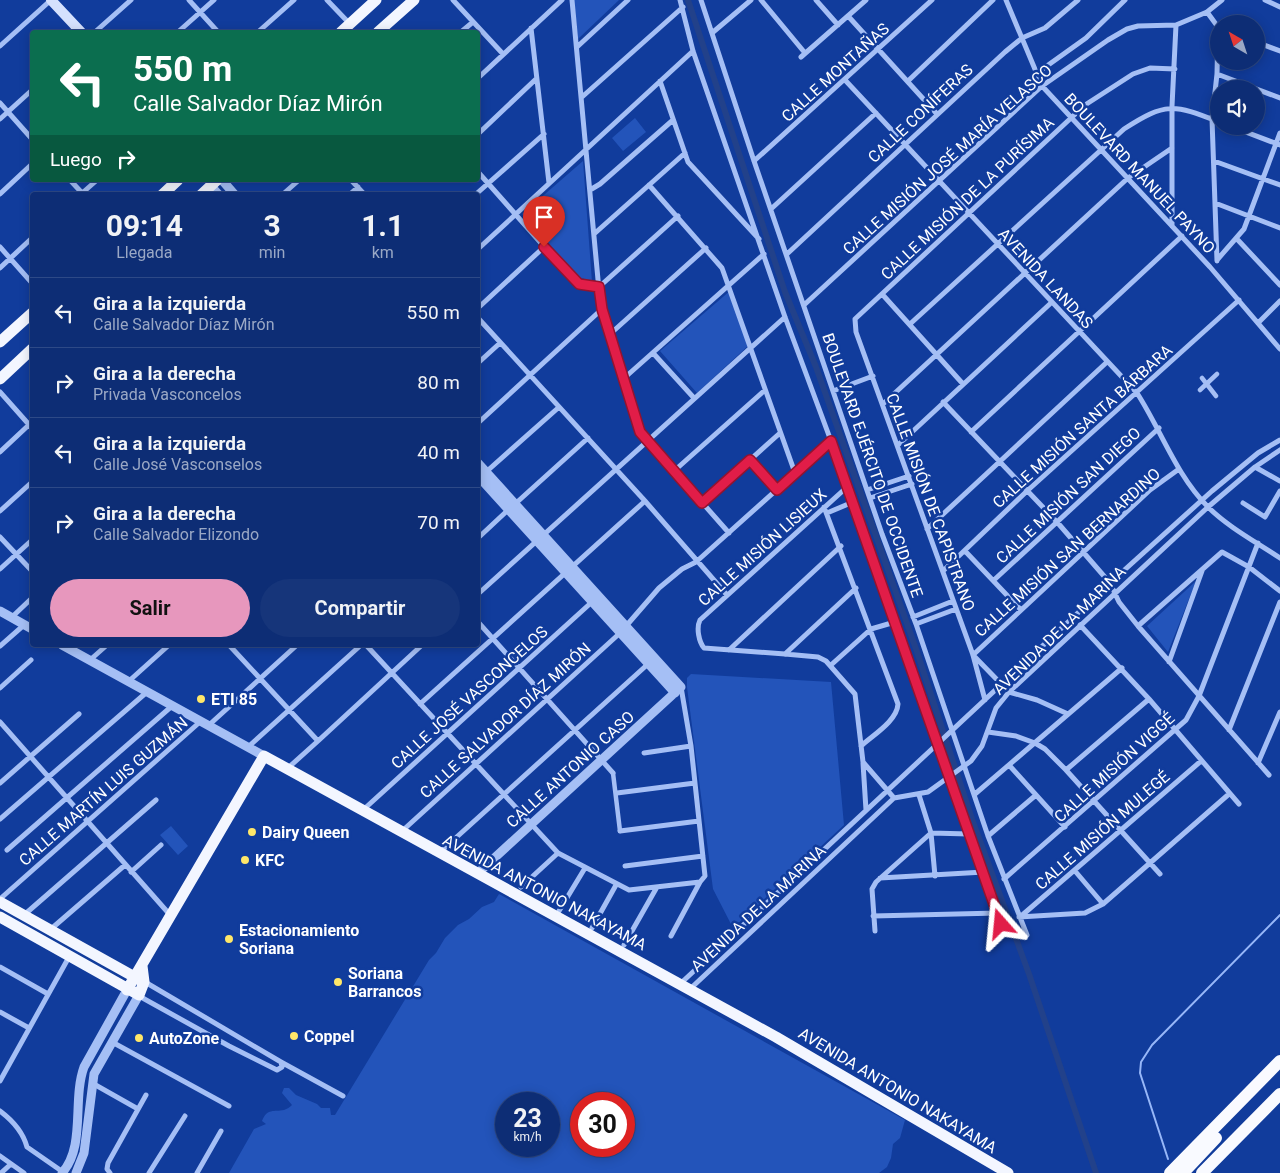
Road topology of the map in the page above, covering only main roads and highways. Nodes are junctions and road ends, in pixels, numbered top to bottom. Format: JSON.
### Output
{"nodes":[{"id":1,"x":51,"y":0,"type":"edge"},
{"id":2,"x":376,"y":0,"type":"edge"},
{"id":3,"x":414,"y":0,"type":"edge"},
{"id":4,"x":79,"y":30,"type":"edge"},
{"id":5,"x":343,"y":30,"type":"edge"},
{"id":6,"x":380,"y":30,"type":"edge"},
{"id":7,"x":176,"y":182,"type":"edge"},
{"id":8,"x":211,"y":182,"type":"edge"},
{"id":9,"x":165,"y":192,"type":"edge"},
{"id":10,"x":203,"y":192,"type":"edge"},
{"id":11,"x":30,"y":314,"type":"edge"},
{"id":12,"x":0,"y":342,"type":"edge"},
{"id":13,"x":30,"y":351,"type":"edge"},
{"id":14,"x":0,"y":379,"type":"edge"},
{"id":15,"x":0,"y":900,"type":"edge"},
{"id":16,"x":0,"y":918,"type":"edge"},
{"id":17,"x":139,"y":979,"type":"junction"},
{"id":18,"x":127,"y":990,"type":"junction"},
{"id":19,"x":1280,"y":1061,"type":"edge"},
{"id":20,"x":1280,"y":1071,"type":"edge"},
{"id":21,"x":1280,"y":1094,"type":"edge"},
{"id":22,"x":1280,"y":1105,"type":"edge"},
{"id":23,"x":1008,"y":1173,"type":"edge"},
{"id":24,"x":1170,"y":1173,"type":"edge"},
{"id":25,"x":1183,"y":1173,"type":"edge"},
{"id":26,"x":1202,"y":1173,"type":"edge"},
{"id":27,"x":1214,"y":1173,"type":"edge"}],
"edges":[{"from":1,"to":4,"type":"main road"},
{"from":2,"to":5,"type":"main road"},
{"from":3,"to":6,"type":"main road"},
{"from":7,"to":9,"type":"main road"},
{"from":8,"to":10,"type":"main road"},
{"from":11,"to":12,"type":"main road"},
{"from":13,"to":14,"type":"main road"},
{"from":15,"to":17,"type":"main road"},
{"from":16,"to":18,"type":"main road"},
{"from":17,"to":18,"type":"main road"},
{"from":17,"to":18,"type":"main road"},
{"from":17,"to":23,"type":"main road","name":"AVENIDA ANTONIO NAKAYAMA"},
{"from":19,"to":24,"type":"highway"},
{"from":20,"to":25,"type":"highway"},
{"from":21,"to":26,"type":"highway"},
{"from":22,"to":27,"type":"highway"}]}
